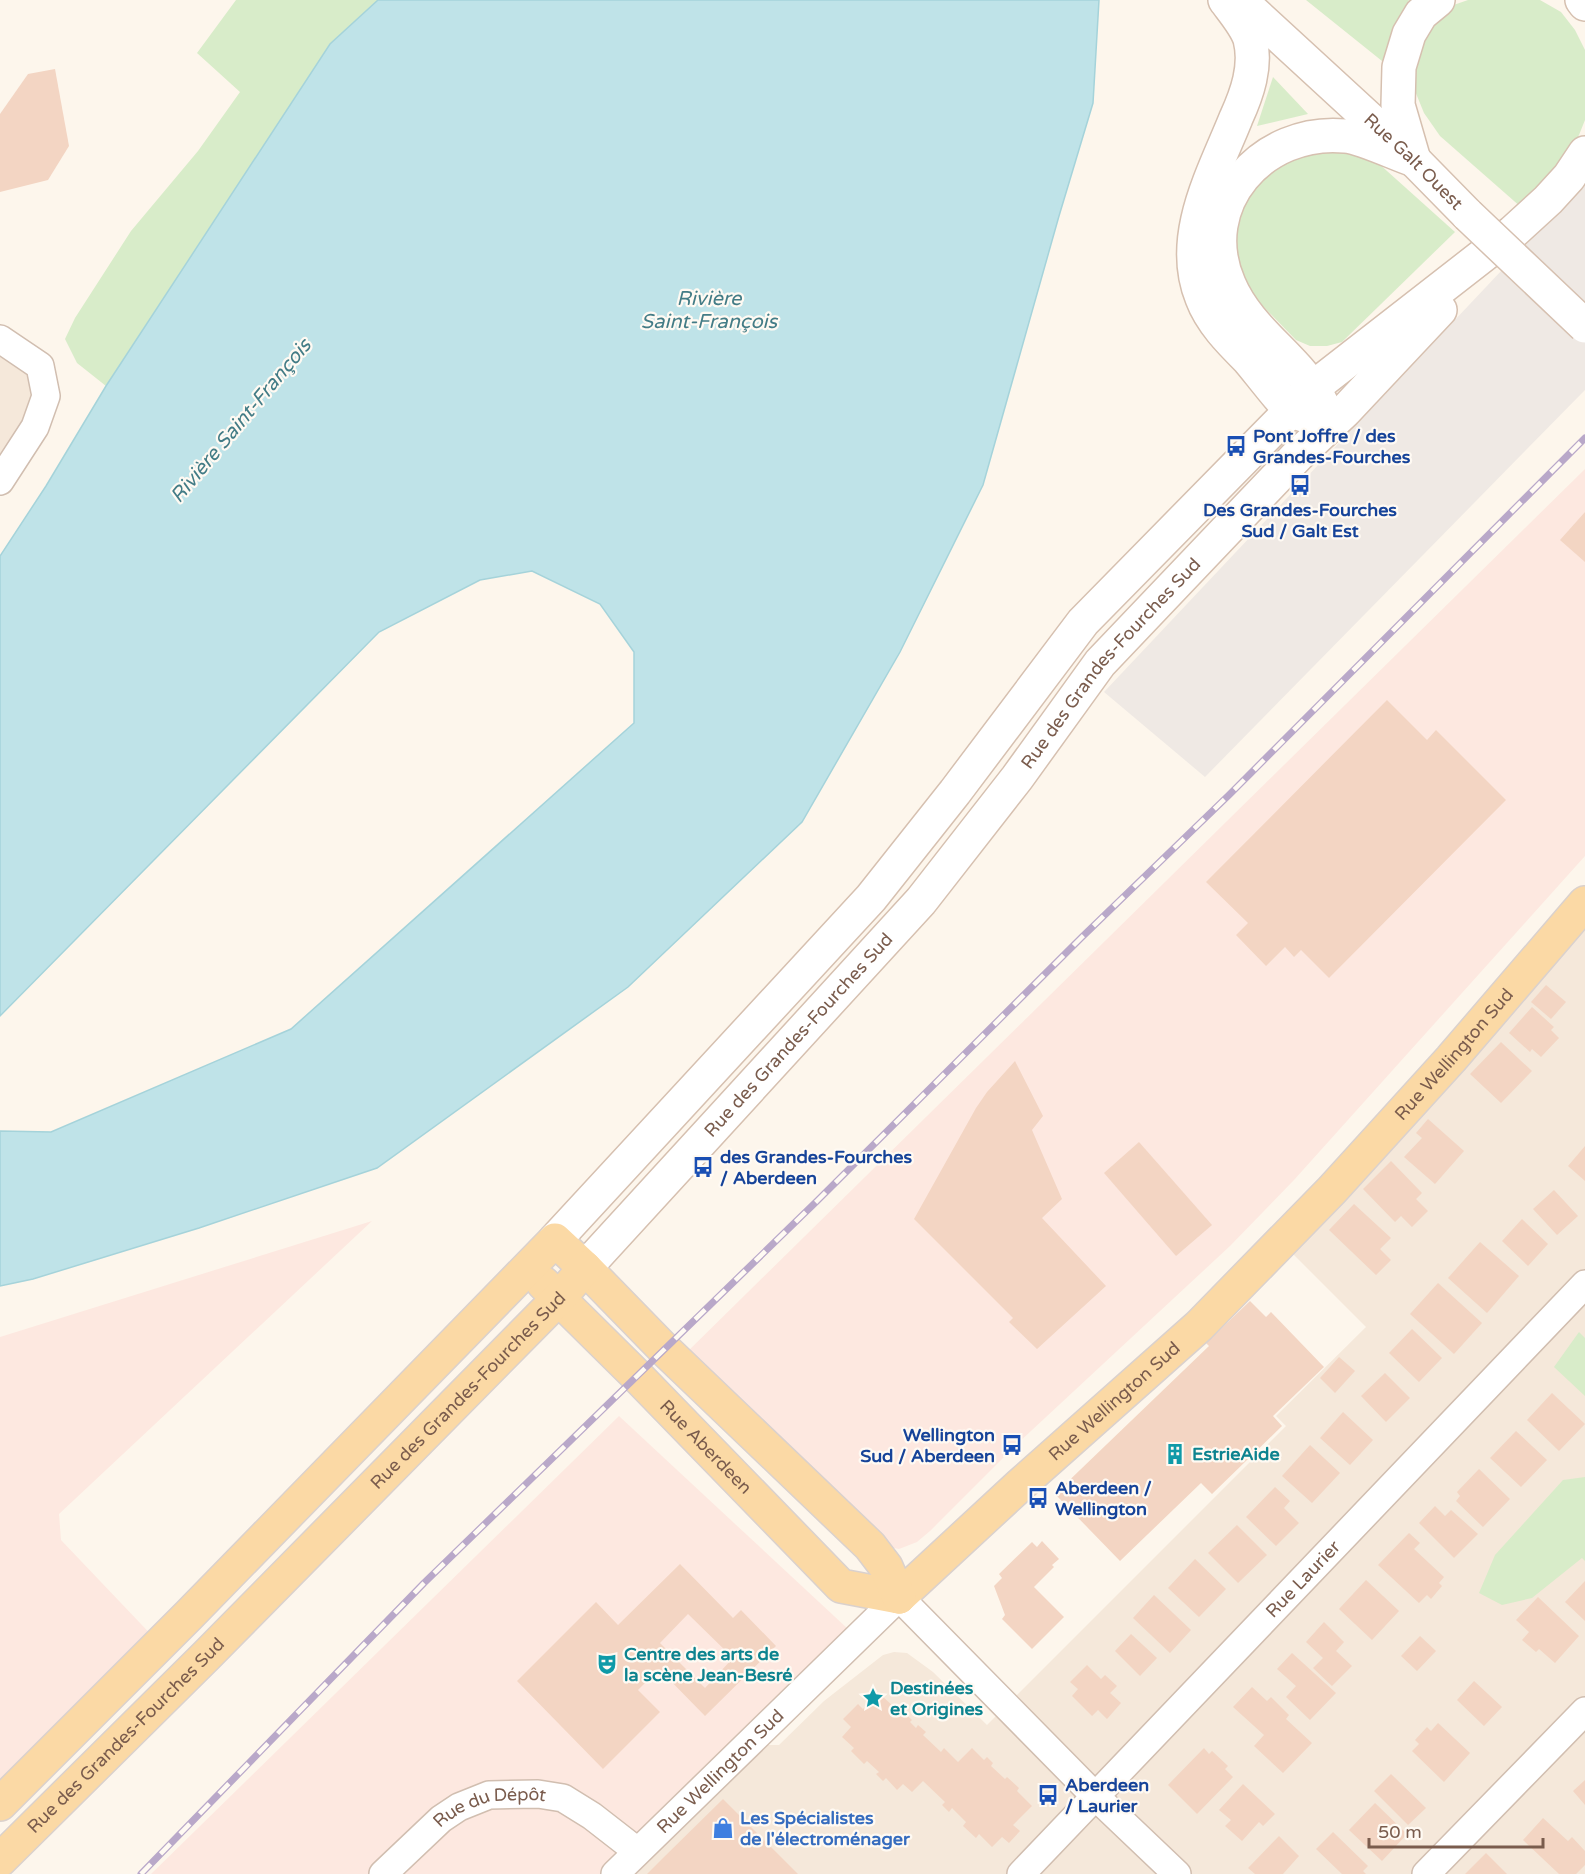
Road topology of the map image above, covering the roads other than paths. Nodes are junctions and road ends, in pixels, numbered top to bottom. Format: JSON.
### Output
{"nodes":[{"id":1,"x":1225,"y":0,"type":"edge"},
{"id":2,"x":1240,"y":0,"type":"edge"},
{"id":3,"x":1438,"y":0,"type":"edge"},
{"id":4,"x":1582,"y":0,"type":"edge"},
{"id":5,"x":1585,"y":4,"type":"edge"},
{"id":6,"x":1585,"y":153,"type":"edge"},
{"id":7,"x":1414,"y":160,"type":"junction"},
{"id":8,"x":1513,"y":232,"type":"junction"},
{"id":9,"x":1585,"y":326,"type":"edge"},
{"id":10,"x":0,"y":339,"type":"edge"},
{"id":11,"x":1314,"y":387,"type":"junction"},
{"id":12,"x":1291,"y":410,"type":"junction"},
{"id":13,"x":1332,"y":424,"type":"junction"},
{"id":14,"x":0,"y":481,"type":"edge"},
{"id":15,"x":1585,"y":903,"type":"edge"},
{"id":16,"x":555,"y":1240,"type":"junction"},
{"id":17,"x":585,"y":1268,"type":"junction"},
{"id":18,"x":527,"y":1269,"type":"junction"},
{"id":19,"x":1585,"y":1284,"type":"edge"},
{"id":20,"x":559,"y":1298,"type":"junction"},
{"id":21,"x":899,"y":1597,"type":"junction"},
{"id":22,"x":1585,"y":1711,"type":"edge"},
{"id":23,"x":1095,"y":1796,"type":"junction"},
{"id":24,"x":0,"y":1804,"type":"edge"},
{"id":25,"x":637,"y":1851,"type":"junction"},
{"id":26,"x":0,"y":1860,"type":"edge"},
{"id":27,"x":383,"y":1874,"type":"edge"},
{"id":28,"x":615,"y":1874,"type":"edge"},
{"id":29,"x":1021,"y":1874,"type":"edge"},
{"id":30,"x":1177,"y":1874,"type":"edge"},
{"id":31,"x":1426,"y":1874,"type":"edge"}],
"edges":[{"from":1,"to":12,"type":"main road"},
{"from":2,"to":7,"type":"main road","name":"Rue Galt Ouest"},
{"from":3,"to":7,"type":"main road"},
{"from":4,"to":5,"type":"main road"},
{"from":6,"to":8,"type":"main road","name":"Rue des Grandes-Fourches Sud"},
{"from":7,"to":9,"type":"main road","name":"Rue Galt Ouest","bridge":true},
{"from":7,"to":11,"type":"main road"},
{"from":8,"to":11,"type":"main road","name":"Rue des Grandes-Fourches Sud"},
{"from":8,"to":13,"type":"main road","name":"Rue des Grandes-Fourches Sud"},
{"from":10,"to":14,"type":"street"},
{"from":11,"to":12,"type":"main road","name":"Rue des Grandes-Fourches Sud"},
{"from":11,"to":13,"type":"main road"},
{"from":12,"to":13,"type":"main road"},
{"from":12,"to":16,"type":"main road","name":"Rue des Grandes-Fourches Sud"},
{"from":13,"to":17,"type":"main road","name":"Rue des Grandes-Fourches Sud"},
{"from":15,"to":21,"type":"main road","name":"Rue Wellington Sud"},
{"from":16,"to":17,"type":"main road"},
{"from":16,"to":18,"type":"main road","name":"Rue des Grandes-Fourches Sud"},
{"from":17,"to":20,"type":"main road","name":"Rue des Grandes-Fourches Sud"},
{"from":17,"to":21,"type":"main road"},
{"from":18,"to":20,"type":"main road","name":"Rue Aberdeen"},
{"from":18,"to":24,"type":"main road","name":"Rue des Grandes-Fourches Sud"},
{"from":19,"to":23,"type":"street","name":"Rue Laurier"},
{"from":20,"to":21,"type":"main road","name":"Rue Aberdeen"},
{"from":20,"to":26,"type":"main road","name":"Rue des Grandes-Fourches Sud"},
{"from":21,"to":23,"type":"street"},
{"from":21,"to":25,"type":"street","name":"Rue Wellington Sud"},
{"from":22,"to":31,"type":"street"},
{"from":23,"to":29,"type":"street","name":"Rue Laurier"},
{"from":23,"to":30,"type":"street"},
{"from":25,"to":27,"type":"street","name":"Rue du Dépôt"},
{"from":25,"to":28,"type":"street","name":"Rue Wellington Sud"}]}
